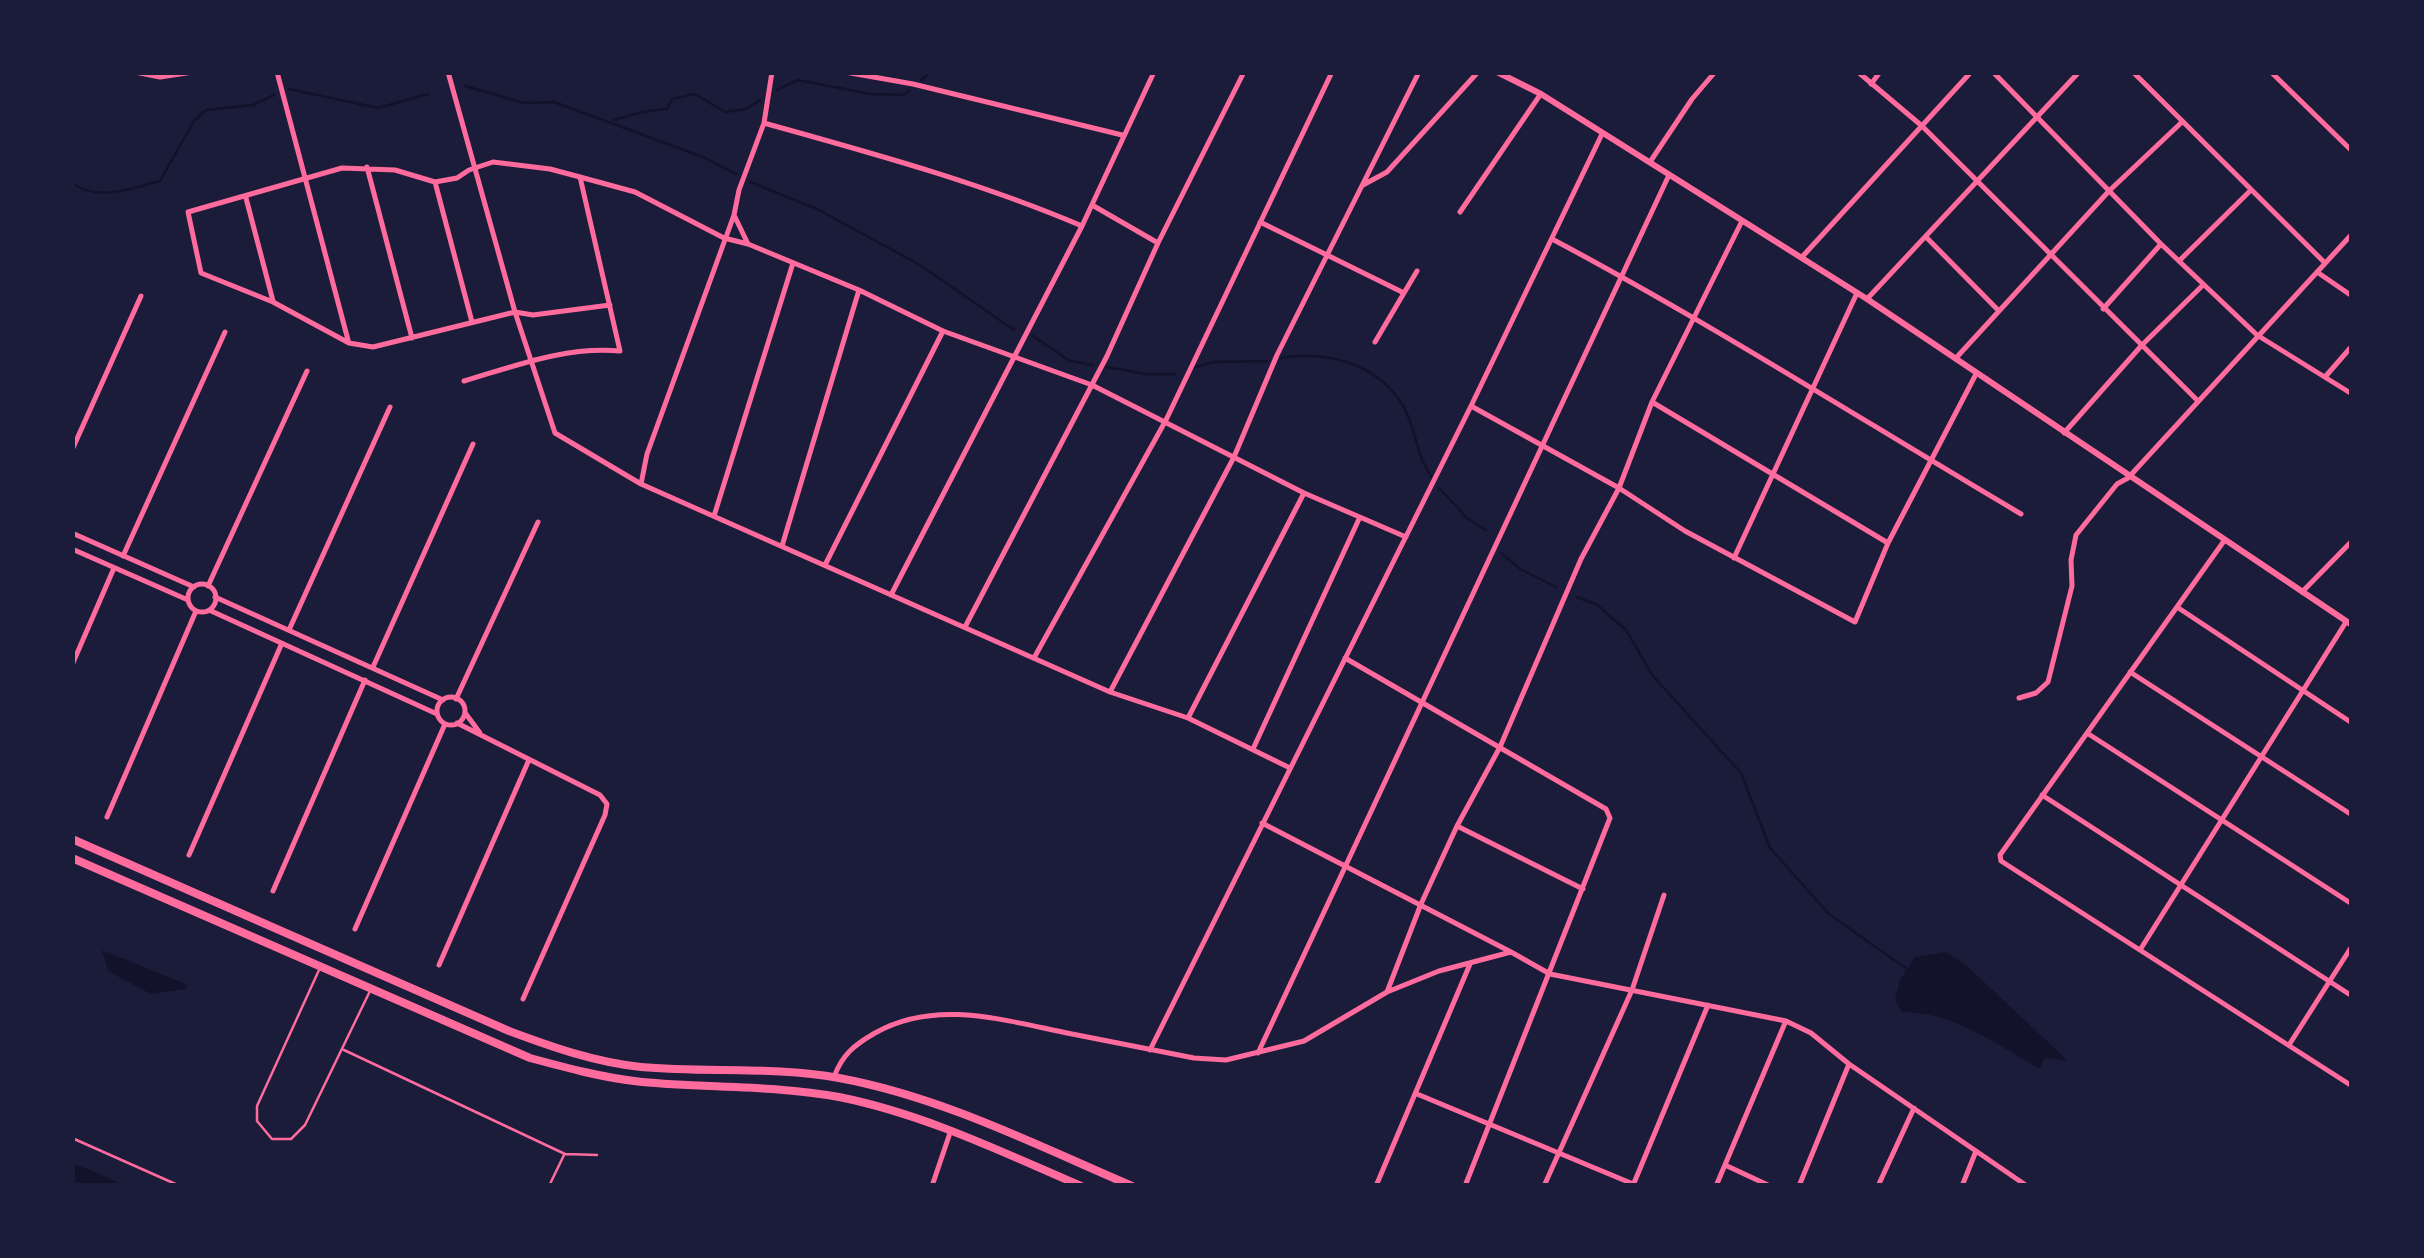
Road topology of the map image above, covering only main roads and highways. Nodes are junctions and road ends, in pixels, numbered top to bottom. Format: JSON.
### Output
{"nodes":[{"id":1,"x":72,"y":838,"type":"edge"},
{"id":2,"x":112,"y":856,"type":"junction"},
{"id":3,"x":72,"y":858,"type":"edge"},
{"id":4,"x":103,"y":872,"type":"junction"},
{"id":5,"x":1081,"y":1186,"type":"edge"},
{"id":6,"x":1132,"y":1186,"type":"edge"}],
"edges":[{"from":1,"to":2,"type":"main road"},
{"from":2,"to":4,"type":"main road"},
{"from":2,"to":6,"type":"main road"},
{"from":3,"to":4,"type":"main road"},
{"from":4,"to":5,"type":"main road"}]}
